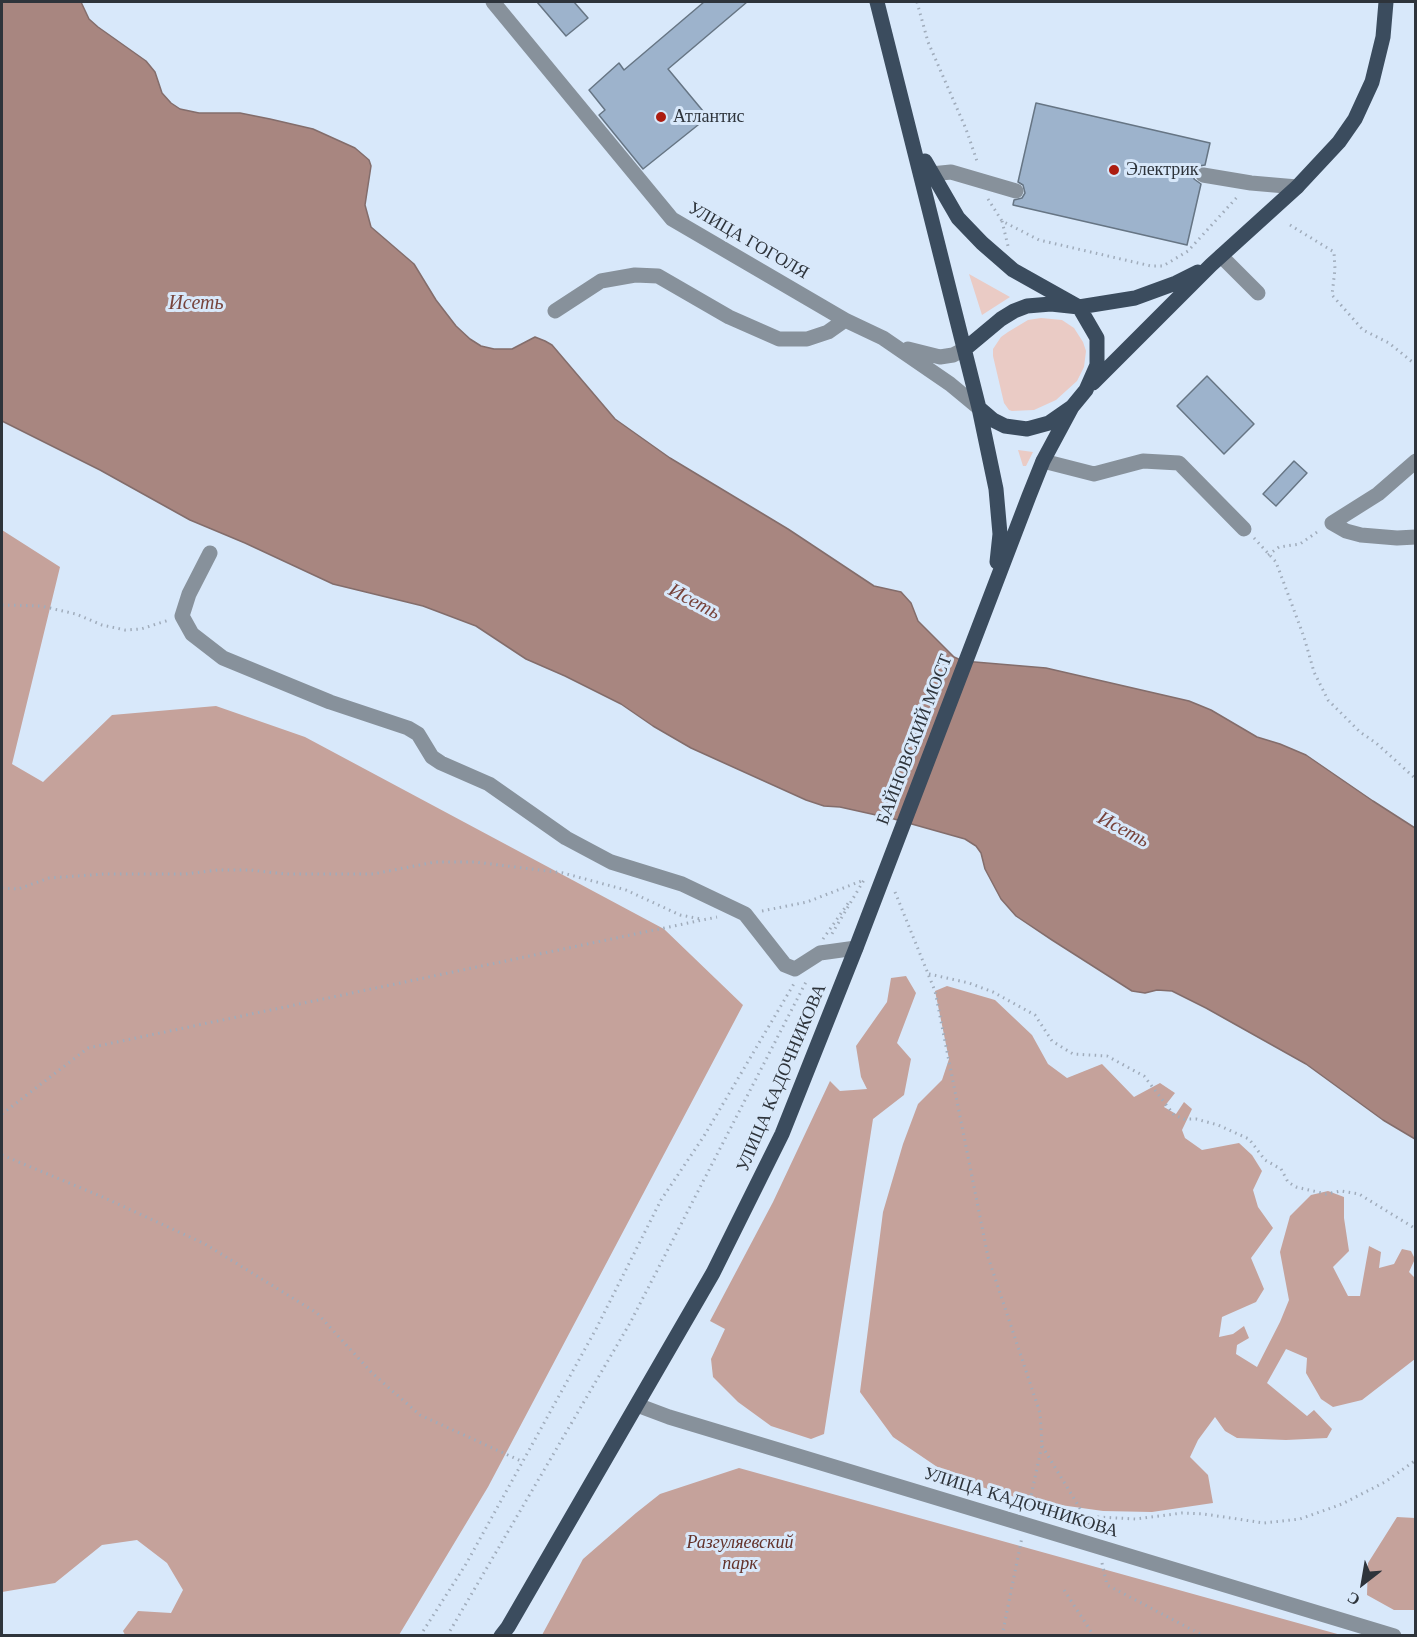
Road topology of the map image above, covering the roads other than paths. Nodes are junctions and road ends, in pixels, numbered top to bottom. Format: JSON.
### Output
{"nodes":[{"id":1,"x":494,"y":2,"type":"edge"},
{"id":2,"x":878,"y":2,"type":"edge"},
{"id":3,"x":1386,"y":2,"type":"edge"},
{"id":4,"x":912,"y":134,"type":"junction"},
{"id":5,"x":932,"y":174,"type":"junction"},
{"id":6,"x":1203,"y":175,"type":"dead end"},
{"id":7,"x":1297,"y":187,"type":"junction"},
{"id":8,"x":1016,"y":191,"type":"dead end"},
{"id":9,"x":1216,"y":260,"type":"junction"},
{"id":10,"x":1258,"y":293,"type":"dead end"},
{"id":11,"x":1079,"y":307,"type":"junction"},
{"id":12,"x":555,"y":311,"type":"dead end"},
{"id":13,"x":845,"y":320,"type":"junction"},
{"id":14,"x":883,"y":338,"type":"junction"},
{"id":15,"x":965,"y":349,"type":"junction"},
{"id":16,"x":1086,"y":390,"type":"junction"},
{"id":17,"x":1072,"y":407,"type":"junction"},
{"id":18,"x":980,"y":408,"type":"junction"},
{"id":19,"x":1043,"y":461,"type":"junction"},
{"id":20,"x":1416,"y":461,"type":"edge"},
{"id":21,"x":1244,"y":529,"type":"road end"},
{"id":22,"x":1416,"y":537,"type":"edge"},
{"id":23,"x":210,"y":553,"type":"dead end"},
{"id":24,"x":985,"y":613,"type":"junction"},
{"id":25,"x":880,"y":886,"type":"joint"},
{"id":26,"x":856,"y":948,"type":"junction"},
{"id":27,"x":638,"y":1405,"type":"junction"},
{"id":28,"x":504,"y":1633,"type":"edge"},
{"id":29,"x":1394,"y":1635,"type":"edge"}],
"edges":[{"from":1,"to":13,"type":"street","name":"УЛИЦА ГОГОЛЯ"},
{"from":2,"to":4,"type":"main road"},
{"from":3,"to":7,"type":"main road"},
{"from":4,"to":5,"type":"main road"},
{"from":4,"to":15,"type":"main road"},
{"from":5,"to":8,"type":"street"},
{"from":5,"to":11,"type":"main road"},
{"from":6,"to":7,"type":"street"},
{"from":7,"to":9,"type":"main road"},
{"from":9,"to":10,"type":"street"},
{"from":9,"to":11,"type":"main road"},
{"from":9,"to":16,"type":"main road"},
{"from":11,"to":15,"type":"main road"},
{"from":11,"to":16,"type":"main road"},
{"from":12,"to":13,"type":"street"},
{"from":13,"to":14,"type":"street","name":"УЛИЦА ГОГОЛЯ"},
{"from":14,"to":15,"type":"street"},
{"from":14,"to":18,"type":"street","name":"УЛИЦА ГОГОЛЯ"},
{"from":15,"to":18,"type":"main road"},
{"from":16,"to":17,"type":"main road"},
{"from":17,"to":18,"type":"main road"},
{"from":17,"to":19,"type":"main road"},
{"from":18,"to":24,"type":"main road"},
{"from":19,"to":21,"type":"street"},
{"from":19,"to":24,"type":"main road"},
{"from":20,"to":22,"type":"street"},
{"from":23,"to":26,"type":"street"},
{"from":24,"to":25,"type":"main road","name":"БАЙНОВСКИЙ МОСТ"},
{"from":25,"to":26,"type":"main road","name":"УЛИЦА КАДОЧНИКОВА"},
{"from":26,"to":27,"type":"main road","name":"УЛИЦА КАДОЧНИКОВА"},
{"from":27,"to":28,"type":"main road","name":"УЛИЦА КАДОЧНИКОВА"},
{"from":27,"to":29,"type":"street","name":"УЛИЦА КАДОЧНИКОВА"}]}
